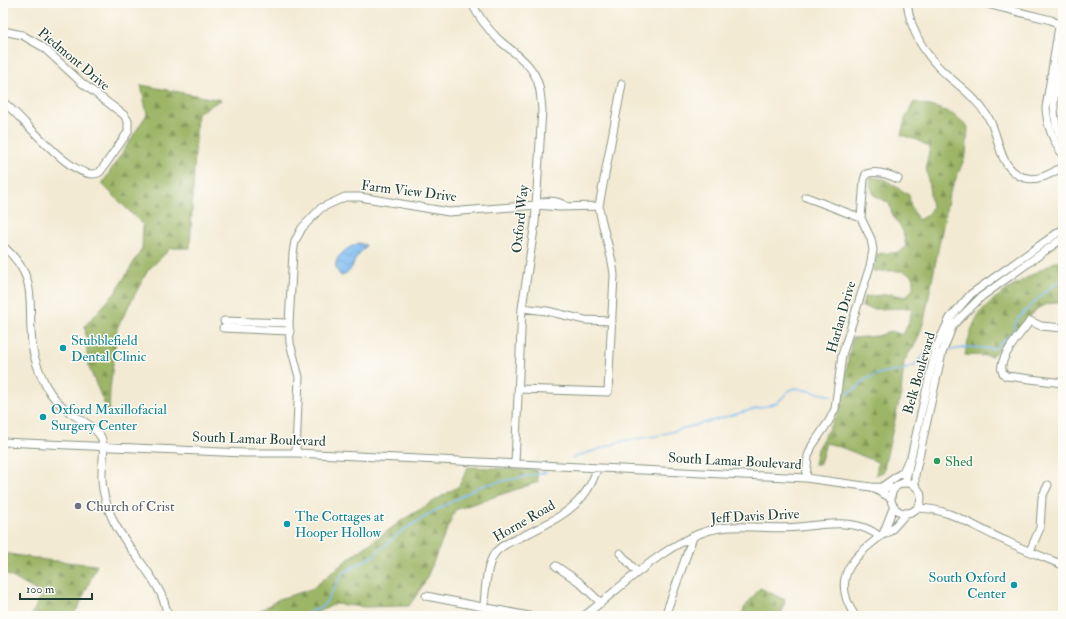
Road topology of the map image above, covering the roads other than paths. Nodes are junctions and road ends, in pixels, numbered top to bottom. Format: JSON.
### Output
{"nodes":[{"id":1,"x":472,"y":3,"type":"edge"},
{"id":2,"x":907,"y":3,"type":"edge"},
{"id":3,"x":983,"y":3,"type":"edge"},
{"id":4,"x":1061,"y":27,"type":"edge"},
{"id":5,"x":3,"y":31,"type":"edge"},
{"id":6,"x":1063,"y":51,"type":"edge"},
{"id":7,"x":622,"y":84,"type":"dead end"},
{"id":8,"x":3,"y":102,"type":"edge"},
{"id":9,"x":1063,"y":141,"type":"edge"},
{"id":10,"x":1063,"y":156,"type":"edge"},
{"id":11,"x":1063,"y":166,"type":"edge"},
{"id":12,"x":898,"y":179,"type":"dead end"},
{"id":13,"x":806,"y":197,"type":"dead end"},
{"id":14,"x":536,"y":205,"type":"junction"},
{"id":15,"x":599,"y":206,"type":"junction"},
{"id":16,"x":861,"y":218,"type":"junction"},
{"id":17,"x":1063,"y":229,"type":"edge"},
{"id":18,"x":1063,"y":238,"type":"edge"},
{"id":19,"x":3,"y":246,"type":"edge"},
{"id":20,"x":522,"y":308,"type":"junction"},
{"id":21,"x":612,"y":321,"type":"junction"},
{"id":22,"x":223,"y":324,"type":"dead end"},
{"id":23,"x":289,"y":327,"type":"junction"},
{"id":24,"x":1063,"y":328,"type":"edge"},
{"id":25,"x":1063,"y":382,"type":"edge"},
{"id":26,"x":519,"y":389,"type":"junction"},
{"id":27,"x":3,"y":442,"type":"edge"},
{"id":28,"x":104,"y":446,"type":"junction"},
{"id":29,"x":296,"y":453,"type":"junction"},
{"id":30,"x":912,"y":454,"type":"junction"},
{"id":31,"x":515,"y":463,"type":"junction"},
{"id":32,"x":597,"y":468,"type":"junction"},
{"id":33,"x":806,"y":478,"type":"junction"},
{"id":34,"x":905,"y":482,"type":"junction"},
{"id":35,"x":915,"y":485,"type":"junction"},
{"id":36,"x":1048,"y":485,"type":"dead end"},
{"id":37,"x":883,"y":486,"type":"junction"},
{"id":38,"x":871,"y":487,"type":"junction"},
{"id":39,"x":895,"y":488,"type":"junction"},
{"id":40,"x":921,"y":497,"type":"junction"},
{"id":41,"x":891,"y":498,"type":"junction"},
{"id":42,"x":894,"y":506,"type":"junction"},
{"id":43,"x":917,"y":508,"type":"junction"},
{"id":44,"x":934,"y":508,"type":"junction"},
{"id":45,"x":907,"y":513,"type":"junction"},
{"id":46,"x":882,"y":536,"type":"junction"},
{"id":47,"x":693,"y":537,"type":"junction"},
{"id":48,"x":1030,"y":551,"type":"junction"},
{"id":49,"x":620,"y":553,"type":"dead end"},
{"id":50,"x":1063,"y":565,"type":"edge"},
{"id":51,"x":556,"y":566,"type":"dead end"},
{"id":52,"x":637,"y":572,"type":"junction"},
{"id":53,"x":426,"y":596,"type":"dead end"},
{"id":54,"x":601,"y":603,"type":"junction"},
{"id":55,"x":484,"y":606,"type":"junction"},
{"id":56,"x":167,"y":616,"type":"edge"},
{"id":57,"x":529,"y":616,"type":"edge"},
{"id":58,"x":584,"y":616,"type":"edge"},
{"id":59,"x":665,"y":616,"type":"edge"},
{"id":60,"x":855,"y":616,"type":"edge"}],
"edges":[{"from":1,"to":14,"type":"street","name":"Oxford Way"},
{"from":2,"to":11,"type":"street"},
{"from":3,"to":4,"type":"street"},
{"from":4,"to":10,"type":"street"},
{"from":5,"to":8,"type":"street","name":"Piedmont Drive"},
{"from":6,"to":9,"type":"street"},
{"from":7,"to":15,"type":"street"},
{"from":12,"to":16,"type":"street"},
{"from":13,"to":16,"type":"street"},
{"from":14,"to":15,"type":"street","name":"Farm View Drive"},
{"from":14,"to":20,"type":"street","name":"Oxford Way"},
{"from":14,"to":23,"type":"street","name":"Farm View Drive"},
{"from":15,"to":21,"type":"street"},
{"from":16,"to":33,"type":"street","name":"Harlan Drive"},
{"from":17,"to":30,"type":"street","name":"Belk Boulevard"},
{"from":18,"to":35,"type":"street","name":"Belk Boulevard"},
{"from":19,"to":28,"type":"street"},
{"from":20,"to":21,"type":"street"},
{"from":20,"to":26,"type":"street","name":"Oxford Way"},
{"from":21,"to":26,"type":"street"},
{"from":22,"to":23,"type":"street"},
{"from":23,"to":29,"type":"street","name":"Farm View Drive"},
{"from":24,"to":25,"type":"street"},
{"from":26,"to":31,"type":"street","name":"Oxford Way"},
{"from":27,"to":28,"type":"street","name":"South Lamar Boulevard"},
{"from":28,"to":29,"type":"street","name":"South Lamar Boulevard"},
{"from":28,"to":56,"type":"street"},
{"from":29,"to":31,"type":"street","name":"South Lamar Boulevard"},
{"from":30,"to":34,"type":"street","name":"Belk Boulevard"},
{"from":30,"to":37,"type":"street"},
{"from":31,"to":32,"type":"street","name":"South Lamar Boulevard"},
{"from":32,"to":33,"type":"street","name":"South Lamar Boulevard"},
{"from":32,"to":55,"type":"street","name":"Horne Road"},
{"from":33,"to":38,"type":"street","name":"South Lamar Boulevard"},
{"from":34,"to":35,"type":"street"},
{"from":34,"to":39,"type":"street"},
{"from":35,"to":40,"type":"street"},
{"from":36,"to":48,"type":"street"},
{"from":37,"to":38,"type":"street","name":"South Lamar Boulevard"},
{"from":37,"to":39,"type":"street","name":"South Lamar Boulevard"},
{"from":38,"to":41,"type":"street","name":"South Lamar Boulevard"},
{"from":39,"to":41,"type":"street"},
{"from":40,"to":43,"type":"street"},
{"from":40,"to":44,"type":"street"},
{"from":41,"to":42,"type":"street"},
{"from":42,"to":45,"type":"street"},
{"from":42,"to":46,"type":"street"},
{"from":43,"to":44,"type":"street"},
{"from":43,"to":45,"type":"street"},
{"from":44,"to":48,"type":"street"},
{"from":45,"to":46,"type":"street"},
{"from":46,"to":47,"type":"street","name":"Jeff Davis Drive"},
{"from":46,"to":60,"type":"street"},
{"from":47,"to":52,"type":"street","name":"Jeff Davis Drive"},
{"from":47,"to":59,"type":"street"},
{"from":48,"to":50,"type":"street"},
{"from":49,"to":52,"type":"street"},
{"from":51,"to":54,"type":"street"},
{"from":52,"to":54,"type":"street","name":"Jeff Davis Drive"},
{"from":53,"to":55,"type":"street"},
{"from":54,"to":58,"type":"street","name":"Jeff Davis Drive"},
{"from":55,"to":57,"type":"street"}]}
